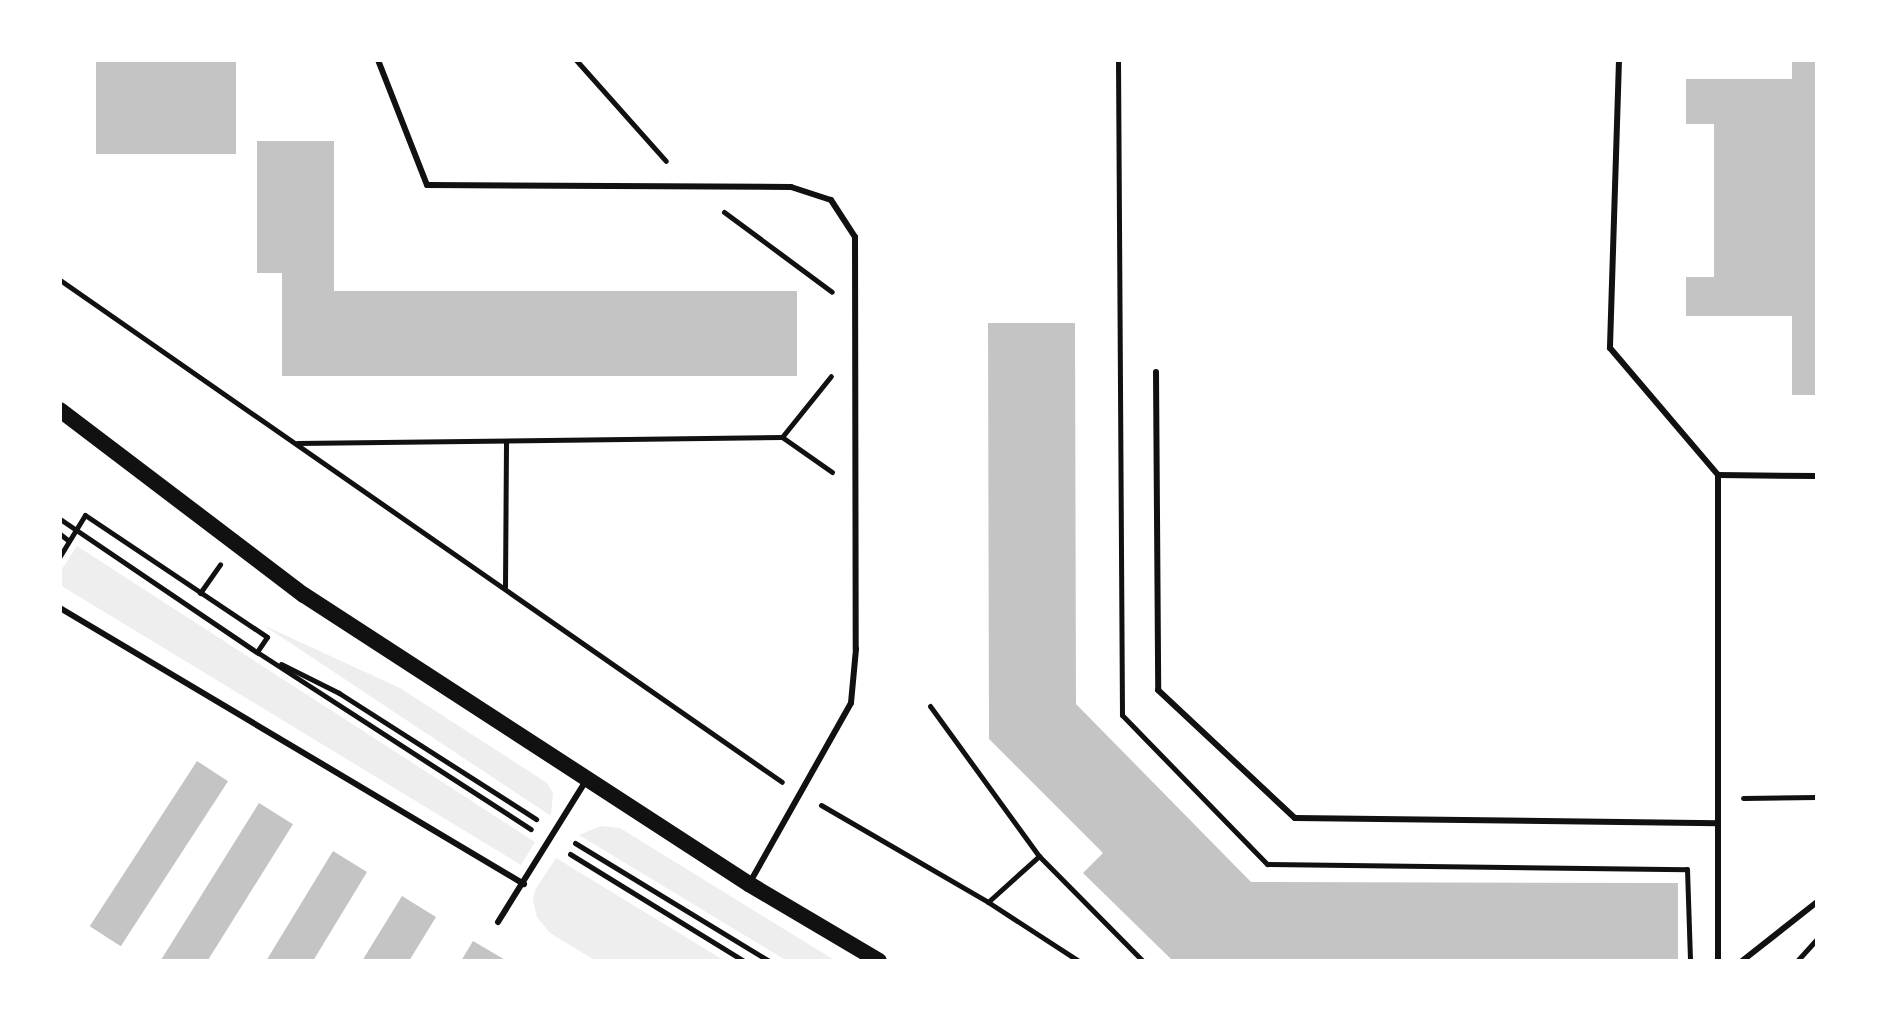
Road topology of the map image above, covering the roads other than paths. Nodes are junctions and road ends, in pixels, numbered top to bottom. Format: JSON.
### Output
{"nodes":[{"id":1,"x":378,"y":60,"type":"edge"},
{"id":2,"x":1619,"y":60,"type":"edge"},
{"id":3,"x":1156,"y":372,"type":"dead end"},
{"id":4,"x":60,"y":410,"type":"edge"},
{"id":5,"x":1718,"y":475,"type":"junction"},
{"id":6,"x":1817,"y":476,"type":"edge"},
{"id":7,"x":60,"y":608,"type":"edge"},
{"id":8,"x":587,"y":779,"type":"junction"},
{"id":9,"x":1718,"y":823,"type":"junction"},
{"id":10,"x":524,"y":884,"type":"junction"},
{"id":11,"x":749,"y":884,"type":"junction"},
{"id":12,"x":1817,"y":902,"type":"edge"},
{"id":13,"x":498,"y":922,"type":"dead end"},
{"id":14,"x":879,"y":961,"type":"edge"},
{"id":15,"x":1718,"y":961,"type":"edge"},
{"id":16,"x":1742,"y":961,"type":"edge"}],
"edges":[{"from":1,"to":11,"type":"lane"},
{"from":2,"to":5,"type":"lane"},
{"from":3,"to":9,"type":"lane"},
{"from":4,"to":8,"type":"main road"},
{"from":5,"to":6,"type":"lane"},
{"from":5,"to":9,"type":"lane"},
{"from":7,"to":10,"type":"lane"},
{"from":8,"to":10,"type":"lane"},
{"from":8,"to":11,"type":"main road"},
{"from":9,"to":15,"type":"lane"},
{"from":10,"to":13,"type":"lane"},
{"from":11,"to":14,"type":"main road"},
{"from":12,"to":16,"type":"lane"}]}
